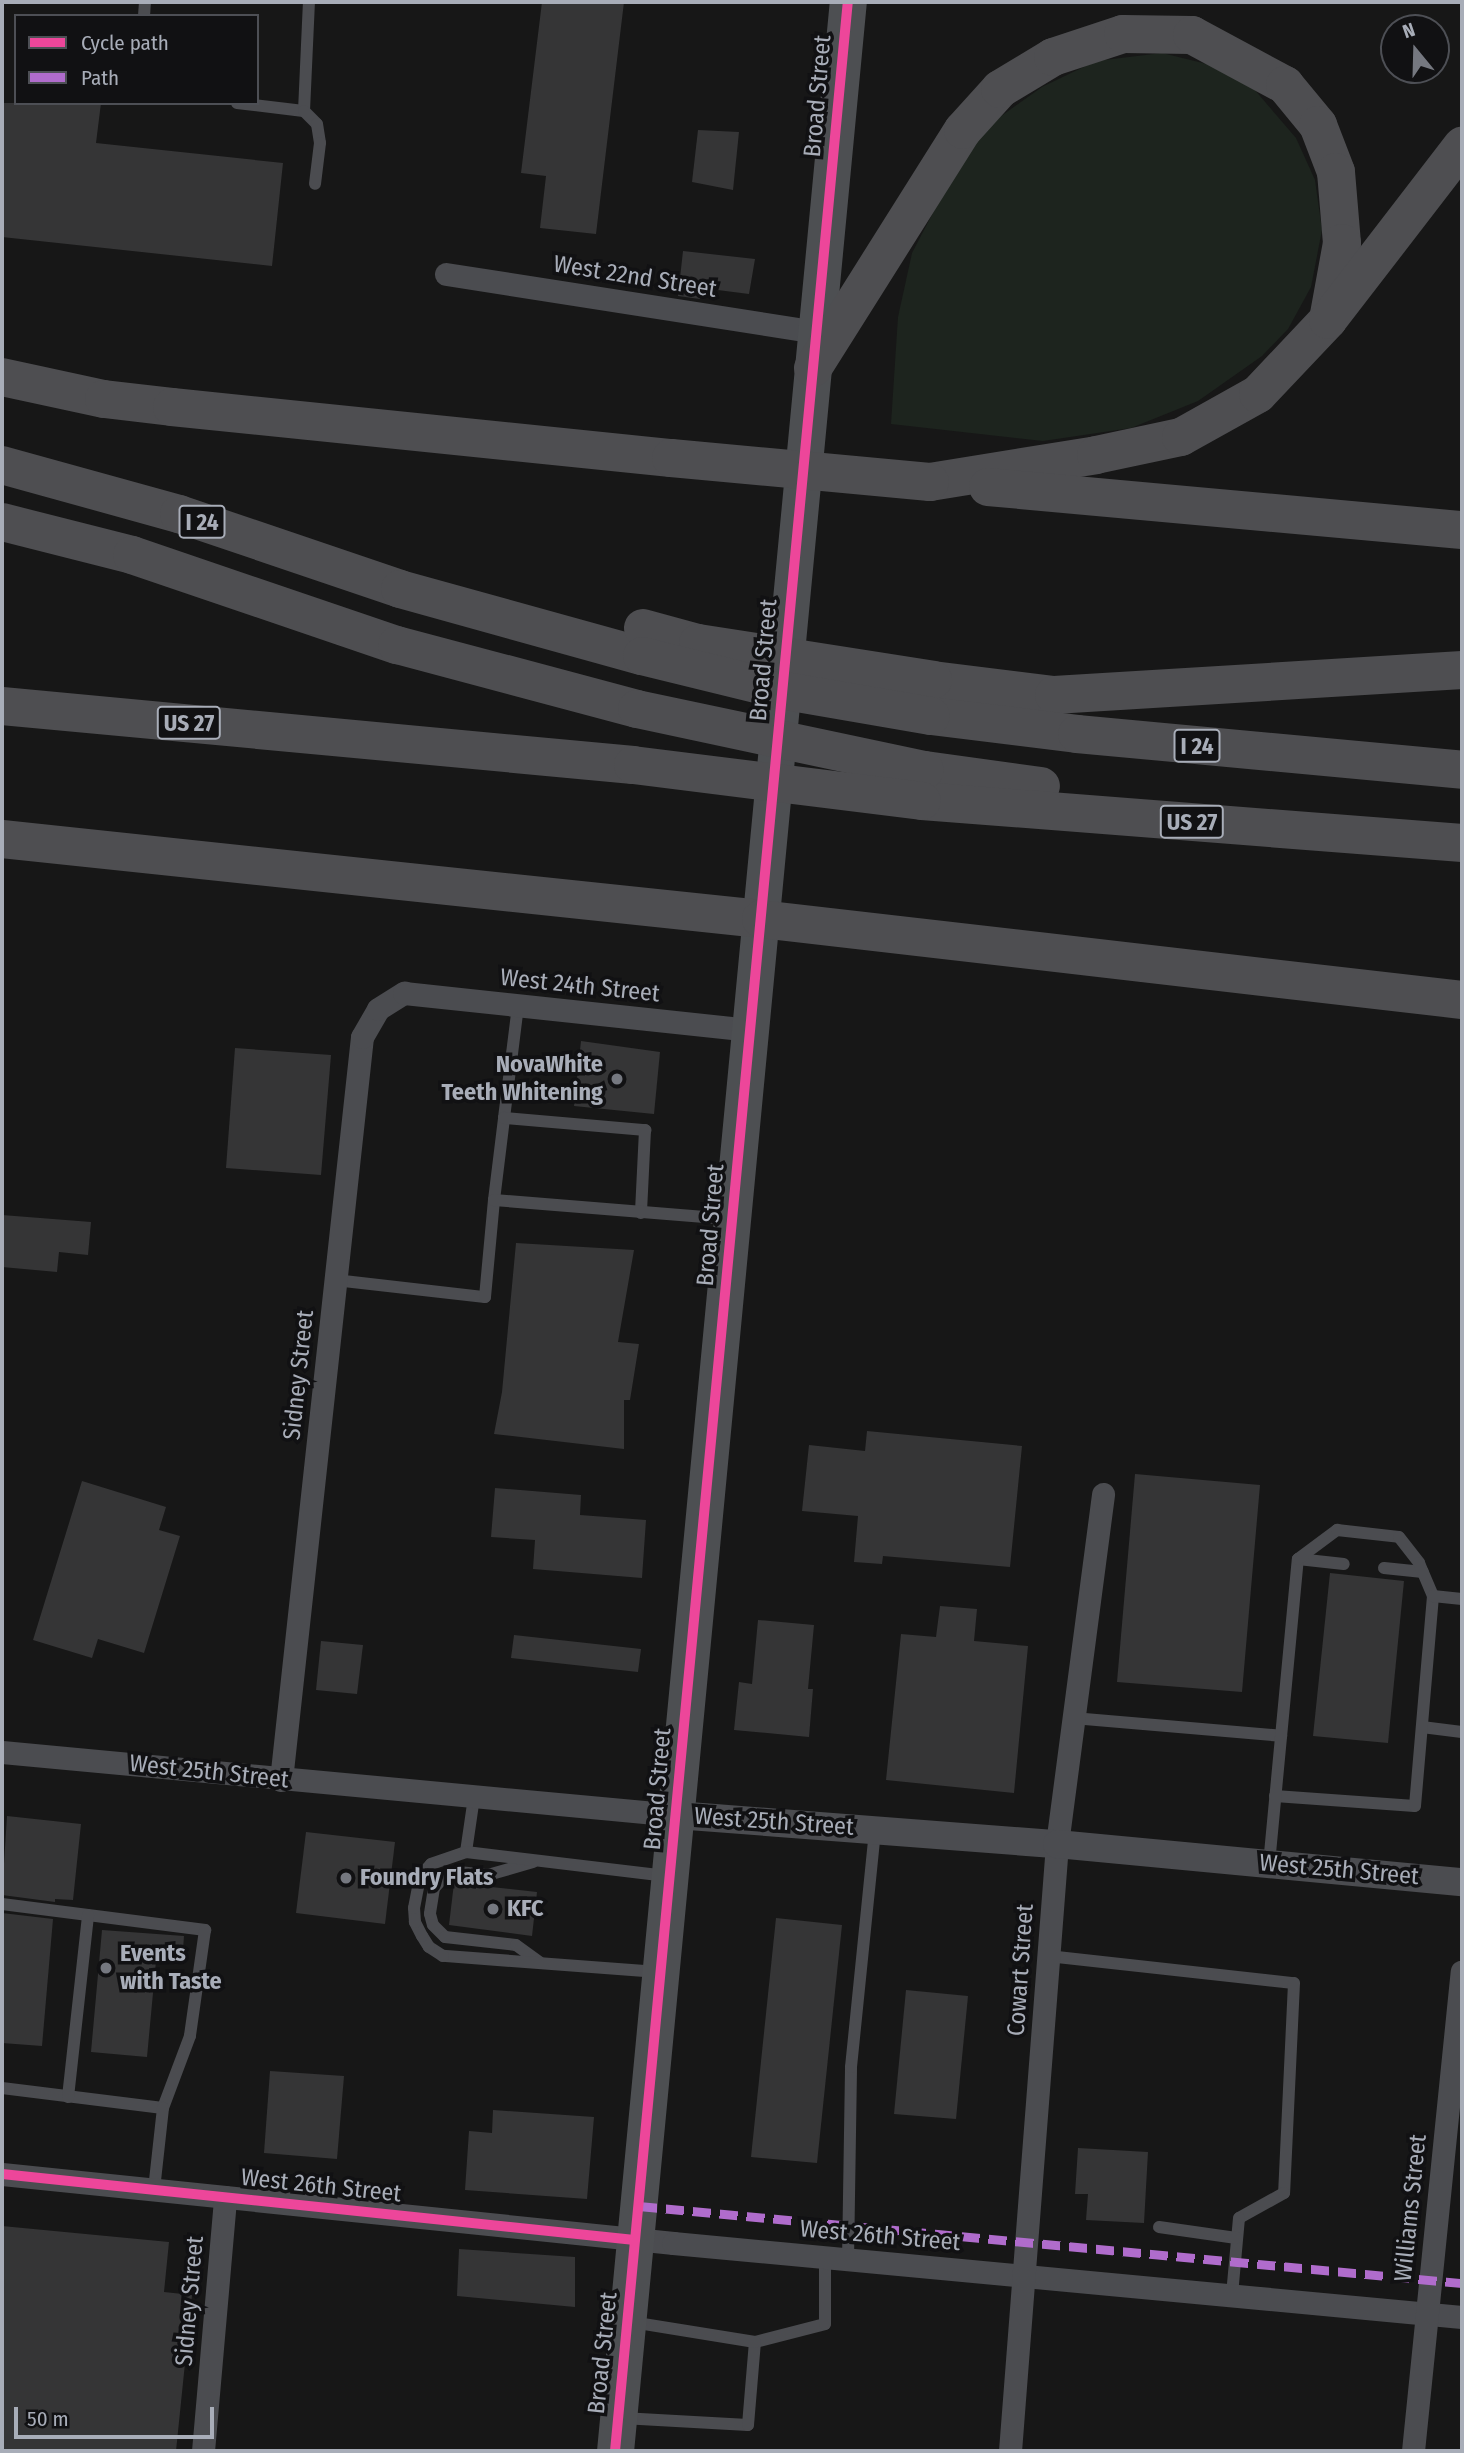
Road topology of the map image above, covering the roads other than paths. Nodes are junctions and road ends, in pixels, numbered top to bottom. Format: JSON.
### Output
{"nodes":[{"id":1,"x":309,"y":2,"type":"edge"},
{"id":2,"x":848,"y":2,"type":"edge"},
{"id":3,"x":254,"y":105,"type":"edge"},
{"id":4,"x":304,"y":111,"type":"junction"},
{"id":5,"x":1462,"y":146,"type":"edge"},
{"id":6,"x":315,"y":184,"type":"dead end"},
{"id":7,"x":446,"y":274,"type":"dead end"},
{"id":8,"x":1328,"y":320,"type":"junction"},
{"id":9,"x":815,"y":350,"type":"junction"},
{"id":10,"x":2,"y":377,"type":"edge"},
{"id":11,"x":2,"y":465,"type":"edge"},
{"id":12,"x":930,"y":482,"type":"junction"},
{"id":13,"x":2,"y":522,"type":"edge"},
{"id":14,"x":1462,"y":530,"type":"edge"},
{"id":15,"x":1462,"y":670,"type":"edge"},
{"id":16,"x":932,"y":698,"type":"junction"},
{"id":17,"x":2,"y":706,"type":"edge"},
{"id":18,"x":1462,"y":770,"type":"edge"},
{"id":19,"x":924,"y":785,"type":"junction"},
{"id":20,"x":2,"y":839,"type":"edge"},
{"id":21,"x":1462,"y":843,"type":"edge"},
{"id":22,"x":761,"y":919,"type":"junction"},
{"id":23,"x":404,"y":993,"type":"joint"},
{"id":24,"x":1462,"y":1000,"type":"edge"},
{"id":25,"x":518,"y":1005,"type":"junction"},
{"id":26,"x":751,"y":1030,"type":"junction"},
{"id":27,"x":504,"y":1118,"type":"junction"},
{"id":28,"x":494,"y":1200,"type":"junction"},
{"id":29,"x":641,"y":1213,"type":"junction"},
{"id":30,"x":733,"y":1220,"type":"junction"},
{"id":31,"x":335,"y":1280,"type":"junction"},
{"id":32,"x":1103,"y":1494,"type":"dead end"},
{"id":33,"x":1298,"y":1559,"type":"junction"},
{"id":34,"x":1344,"y":1564,"type":"dead end"},
{"id":35,"x":1384,"y":1568,"type":"dead end"},
{"id":36,"x":1423,"y":1572,"type":"junction"},
{"id":37,"x":1433,"y":1596,"type":"junction"},
{"id":38,"x":1462,"y":1599,"type":"edge"},
{"id":39,"x":1073,"y":1718,"type":"junction"},
{"id":40,"x":1422,"y":1727,"type":"junction"},
{"id":41,"x":1462,"y":1732,"type":"edge"},
{"id":42,"x":1281,"y":1736,"type":"junction"},
{"id":43,"x":2,"y":1752,"type":"edge"},
{"id":44,"x":281,"y":1780,"type":"junction"},
{"id":45,"x":1275,"y":1796,"type":"junction"},
{"id":46,"x":474,"y":1797,"type":"junction"},
{"id":47,"x":676,"y":1815,"type":"junction"},
{"id":48,"x":875,"y":1830,"type":"junction"},
{"id":49,"x":1056,"y":1844,"type":"junction"},
{"id":50,"x":466,"y":1852,"type":"junction"},
{"id":51,"x":540,"y":1860,"type":"junction"},
{"id":52,"x":1269,"y":1864,"type":"junction"},
{"id":53,"x":670,"y":1877,"type":"junction"},
{"id":54,"x":1462,"y":1882,"type":"edge"},
{"id":55,"x":2,"y":1904,"type":"edge"},
{"id":56,"x":88,"y":1915,"type":"junction"},
{"id":57,"x":1048,"y":1956,"type":"junction"},
{"id":58,"x":539,"y":1962,"type":"junction"},
{"id":59,"x":1462,"y":1971,"type":"edge"},
{"id":60,"x":661,"y":1972,"type":"junction"},
{"id":61,"x":2,"y":2088,"type":"edge"},
{"id":62,"x":68,"y":2097,"type":"junction"},
{"id":63,"x":163,"y":2108,"type":"junction"},
{"id":64,"x":2,"y":2174,"type":"edge"},
{"id":65,"x":154,"y":2190,"type":"junction"},
{"id":66,"x":225,"y":2197,"type":"junction"},
{"id":67,"x":1159,"y":2227,"type":"dead end"},
{"id":68,"x":1236,"y":2238,"type":"junction"},
{"id":69,"x":635,"y":2240,"type":"junction"},
{"id":70,"x":825,"y":2258,"type":"junction"},
{"id":71,"x":848,"y":2260,"type":"junction"},
{"id":72,"x":1025,"y":2276,"type":"junction"},
{"id":73,"x":1231,"y":2295,"type":"junction"},
{"id":74,"x":1426,"y":2314,"type":"junction"},
{"id":75,"x":1462,"y":2317,"type":"edge"},
{"id":76,"x":627,"y":2321,"type":"junction"},
{"id":77,"x":755,"y":2342,"type":"junction"},
{"id":78,"x":616,"y":2435,"type":"edge"},
{"id":79,"x":203,"y":2451,"type":"edge"},
{"id":80,"x":1010,"y":2451,"type":"edge"},
{"id":81,"x":1413,"y":2451,"type":"edge"}],
"edges":[{"from":1,"to":4,"type":"lane"},
{"from":2,"to":9,"type":"main road","name":"Broad Street"},
{"from":3,"to":4,"type":"lane"},
{"from":4,"to":6,"type":"lane"},
{"from":5,"to":8,"type":"highway"},
{"from":7,"to":9,"type":"street","name":"West 22nd Street"},
{"from":8,"to":9,"type":"highway"},
{"from":8,"to":12,"type":"highway"},
{"from":9,"to":22,"type":"main road","name":"Broad Street"},
{"from":10,"to":12,"type":"highway","bridge":true},
{"from":11,"to":16,"type":"highway","number":"I 24","bridge":true},
{"from":12,"to":14,"type":"highway"},
{"from":13,"to":19,"type":"highway","number":"I 24","bridge":true},
{"from":15,"to":16,"type":"highway"},
{"from":16,"to":18,"type":"highway","number":"I 24"},
{"from":17,"to":19,"type":"highway","number":"US 27","bridge":true},
{"from":19,"to":21,"type":"highway","number":"US 27"},
{"from":20,"to":22,"type":"highway"},
{"from":22,"to":24,"type":"highway"},
{"from":22,"to":26,"type":"main road","name":"Broad Street"},
{"from":23,"to":25,"type":"street","name":"West 24th Street"},
{"from":23,"to":31,"type":"street","name":"Sidney Street"},
{"from":25,"to":26,"type":"street","name":"West 24th Street"},
{"from":25,"to":27,"type":"lane"},
{"from":26,"to":30,"type":"main road","name":"Broad Street"},
{"from":27,"to":28,"type":"lane"},
{"from":27,"to":29,"type":"lane"},
{"from":28,"to":29,"type":"lane"},
{"from":28,"to":31,"type":"lane"},
{"from":29,"to":30,"type":"lane"},
{"from":30,"to":47,"type":"main road","name":"Broad Street"},
{"from":31,"to":44,"type":"street","name":"Sidney Street"},
{"from":32,"to":39,"type":"street","name":"Cowart Street"},
{"from":33,"to":34,"type":"lane"},
{"from":33,"to":36,"type":"lane"},
{"from":33,"to":42,"type":"lane"},
{"from":35,"to":36,"type":"lane"},
{"from":36,"to":37,"type":"lane"},
{"from":37,"to":38,"type":"lane"},
{"from":37,"to":40,"type":"lane"},
{"from":39,"to":42,"type":"lane"},
{"from":39,"to":49,"type":"street","name":"Cowart Street"},
{"from":40,"to":41,"type":"lane"},
{"from":40,"to":45,"type":"lane"},
{"from":42,"to":45,"type":"lane"},
{"from":43,"to":44,"type":"street","name":"West 25th Street"},
{"from":44,"to":46,"type":"street","name":"West 25th Street"},
{"from":45,"to":52,"type":"lane"},
{"from":46,"to":47,"type":"street","name":"West 25th Street"},
{"from":46,"to":50,"type":"lane"},
{"from":47,"to":48,"type":"street","name":"West 25th Street"},
{"from":47,"to":53,"type":"main road","name":"Broad Street"},
{"from":48,"to":49,"type":"street","name":"West 25th Street"},
{"from":48,"to":71,"type":"lane"},
{"from":49,"to":52,"type":"street","name":"West 25th Street"},
{"from":49,"to":57,"type":"street","name":"Cowart Street"},
{"from":50,"to":51,"type":"lane"},
{"from":50,"to":58,"type":"lane"},
{"from":51,"to":53,"type":"lane"},
{"from":51,"to":58,"type":"lane"},
{"from":52,"to":54,"type":"street","name":"West 25th Street"},
{"from":53,"to":60,"type":"main road","name":"Broad Street"},
{"from":55,"to":56,"type":"lane"},
{"from":56,"to":62,"type":"lane"},
{"from":56,"to":63,"type":"lane"},
{"from":57,"to":68,"type":"lane"},
{"from":57,"to":72,"type":"street","name":"Cowart Street"},
{"from":58,"to":60,"type":"lane"},
{"from":59,"to":74,"type":"street","name":"Williams Street"},
{"from":60,"to":69,"type":"main road","name":"Broad Street"},
{"from":61,"to":62,"type":"lane"},
{"from":62,"to":63,"type":"lane"},
{"from":63,"to":65,"type":"lane"},
{"from":64,"to":65,"type":"street","name":"West 26th Street"},
{"from":65,"to":66,"type":"street","name":"West 26th Street"},
{"from":66,"to":69,"type":"street","name":"West 26th Street"},
{"from":66,"to":79,"type":"street","name":"Sidney Street"},
{"from":67,"to":68,"type":"lane"},
{"from":68,"to":73,"type":"lane"},
{"from":69,"to":70,"type":"street","name":"West 26th Street"},
{"from":69,"to":76,"type":"main road","name":"Broad Street"},
{"from":70,"to":71,"type":"street","name":"West 26th Street"},
{"from":70,"to":77,"type":"lane"},
{"from":71,"to":72,"type":"street","name":"West 26th Street"},
{"from":72,"to":73,"type":"street","name":"West 26th Street"},
{"from":72,"to":80,"type":"street","name":"Cowart Street"},
{"from":73,"to":74,"type":"street","name":"West 26th Street"},
{"from":74,"to":75,"type":"street","name":"West 26th Street"},
{"from":74,"to":81,"type":"street","name":"Williams Street"},
{"from":76,"to":77,"type":"lane"},
{"from":76,"to":78,"type":"main road","name":"Broad Street"},
{"from":77,"to":78,"type":"lane"}]}
